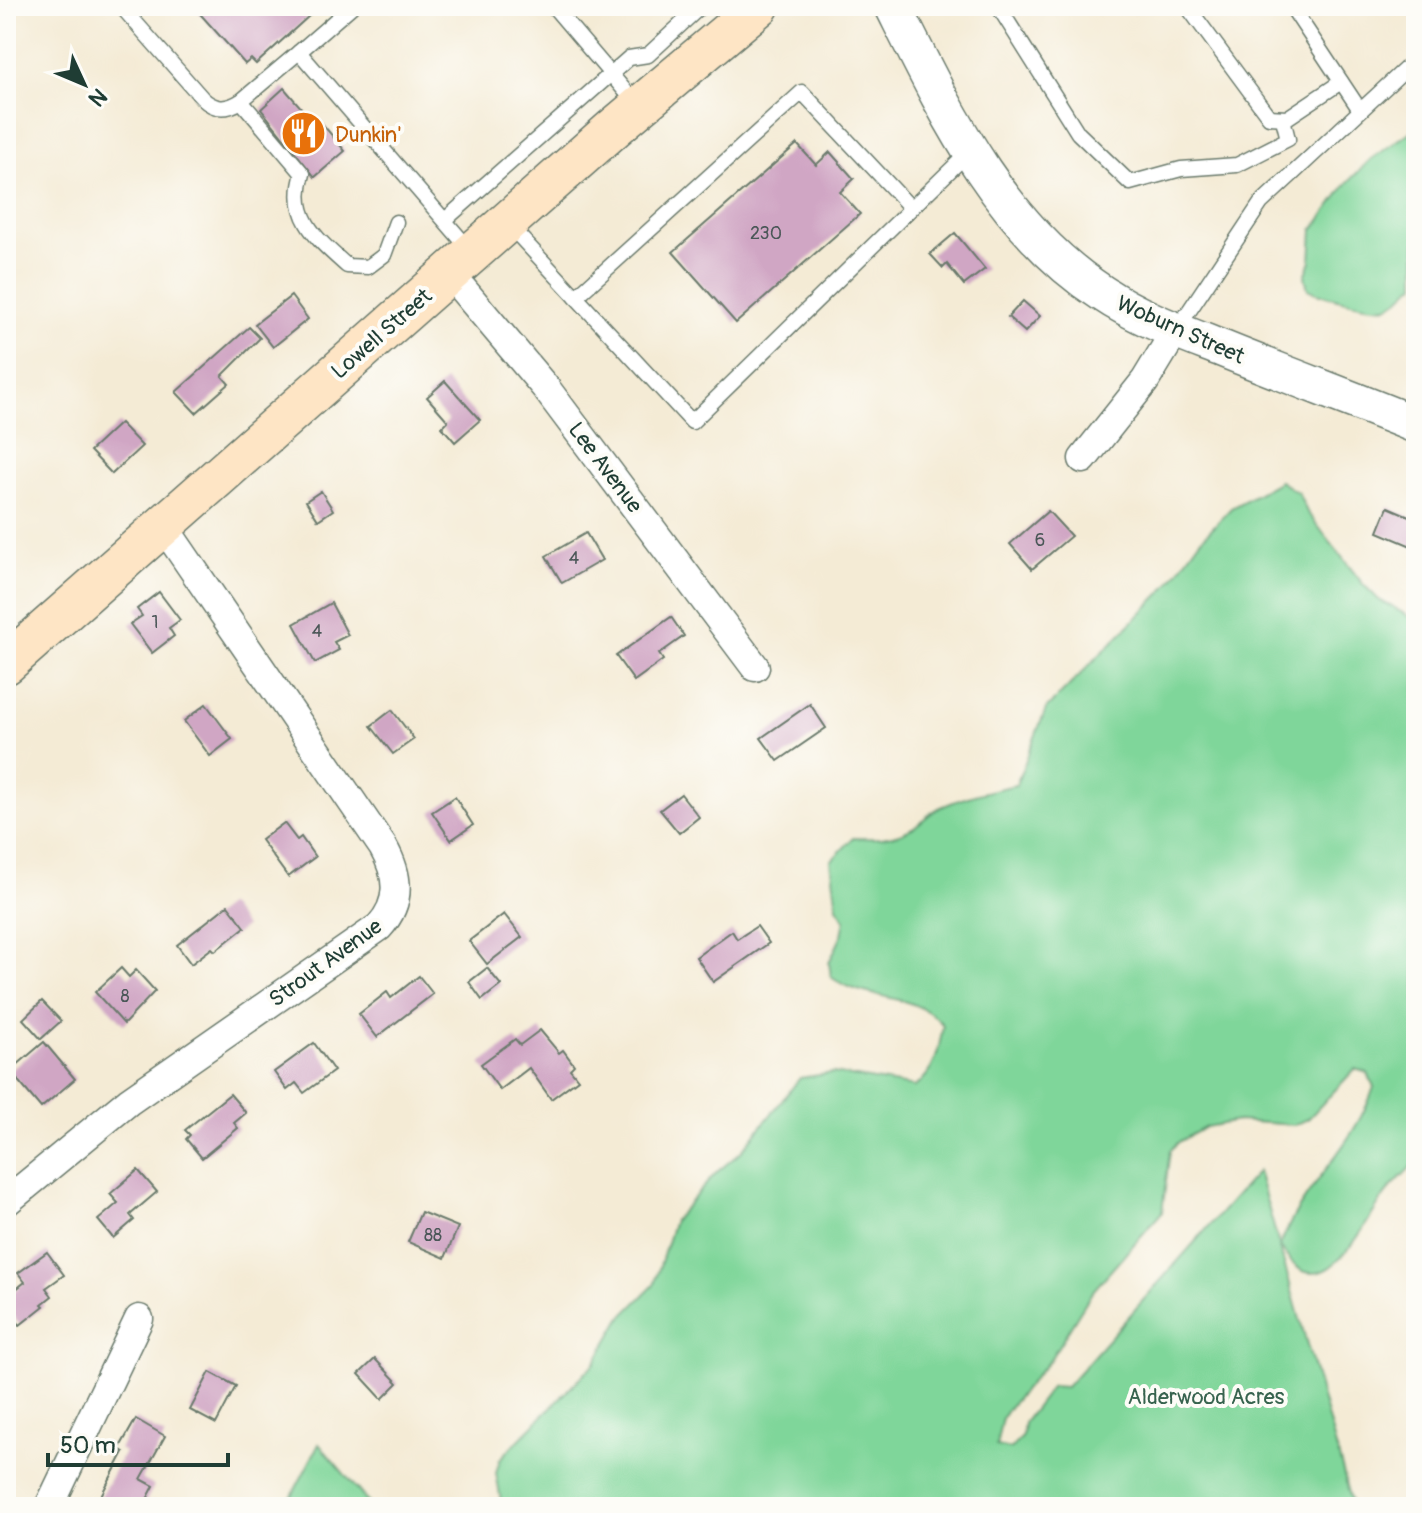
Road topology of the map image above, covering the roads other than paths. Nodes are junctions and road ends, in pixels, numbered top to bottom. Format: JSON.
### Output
{"nodes":[{"id":1,"x":121,"y":6,"type":"edge"},
{"id":2,"x":352,"y":6,"type":"edge"},
{"id":3,"x":553,"y":6,"type":"edge"},
{"id":4,"x":701,"y":6,"type":"edge"},
{"id":5,"x":759,"y":6,"type":"edge"},
{"id":6,"x":893,"y":6,"type":"edge"},
{"id":7,"x":998,"y":6,"type":"edge"},
{"id":8,"x":1187,"y":6,"type":"edge"},
{"id":9,"x":1291,"y":6,"type":"edge"},
{"id":10,"x":299,"y":52,"type":"junction"},
{"id":11,"x":1416,"y":59,"type":"edge"},
{"id":12,"x":660,"y":67,"type":"junction"},
{"id":13,"x":612,"y":75,"type":"junction"},
{"id":14,"x":1341,"y":82,"type":"junction"},
{"id":15,"x":241,"y":101,"type":"junction"},
{"id":16,"x":639,"y":107,"type":"junction"},
{"id":17,"x":1360,"y":110,"type":"junction"},
{"id":18,"x":1283,"y":119,"type":"junction"},
{"id":19,"x":969,"y":152,"type":"junction"},
{"id":20,"x":910,"y":207,"type":"junction"},
{"id":21,"x":445,"y":220,"type":"junction"},
{"id":22,"x":396,"y":222,"type":"dead end"},
{"id":23,"x":507,"y":222,"type":"junction"},
{"id":24,"x":461,"y":262,"type":"junction"},
{"id":25,"x":576,"y":297,"type":"junction"},
{"id":26,"x":1176,"y":330,"type":"junction"},
{"id":27,"x":1413,"y":415,"type":"edge"},
{"id":28,"x":1083,"y":459,"type":"dead end"},
{"id":29,"x":162,"y":524,"type":"junction"},
{"id":30,"x":6,"y":664,"type":"edge"},
{"id":31,"x":755,"y":667,"type":"dead end"},
{"id":32,"x":6,"y":1202,"type":"edge"},
{"id":33,"x":139,"y":1319,"type":"dead end"},
{"id":34,"x":49,"y":1507,"type":"edge"}],
"edges":[{"from":1,"to":15,"type":"lane"},
{"from":2,"to":10,"type":"lane"},
{"from":3,"to":13,"type":"lane"},
{"from":4,"to":12,"type":"lane"},
{"from":5,"to":12,"type":"main road","name":"Lowell Street"},
{"from":6,"to":19,"type":"street","name":"Woburn Street"},
{"from":7,"to":18,"type":"lane"},
{"from":8,"to":18,"type":"lane"},
{"from":9,"to":14,"type":"lane"},
{"from":10,"to":15,"type":"lane"},
{"from":10,"to":21,"type":"lane"},
{"from":11,"to":17,"type":"lane"},
{"from":12,"to":13,"type":"lane"},
{"from":12,"to":16,"type":"main road","name":"Lowell Street"},
{"from":13,"to":16,"type":"lane"},
{"from":13,"to":21,"type":"lane"},
{"from":14,"to":17,"type":"lane"},
{"from":14,"to":18,"type":"lane"},
{"from":15,"to":22,"type":"lane"},
{"from":16,"to":23,"type":"main road","name":"Lowell Street"},
{"from":17,"to":26,"type":"lane"},
{"from":19,"to":20,"type":"lane"},
{"from":19,"to":26,"type":"street","name":"Woburn Street"},
{"from":20,"to":25,"type":"lane"},
{"from":20,"to":25,"type":"lane"},
{"from":21,"to":24,"type":"lane"},
{"from":23,"to":24,"type":"main road","name":"Lowell Street"},
{"from":23,"to":25,"type":"lane"},
{"from":24,"to":29,"type":"main road","name":"Lowell Street"},
{"from":24,"to":31,"type":"street","name":"Lee Avenue"},
{"from":26,"to":27,"type":"street","name":"Woburn Street"},
{"from":26,"to":28,"type":"street"},
{"from":29,"to":30,"type":"main road","name":"Lowell Street"},
{"from":29,"to":32,"type":"street","name":"Strout Avenue"},
{"from":33,"to":34,"type":"street"}]}
